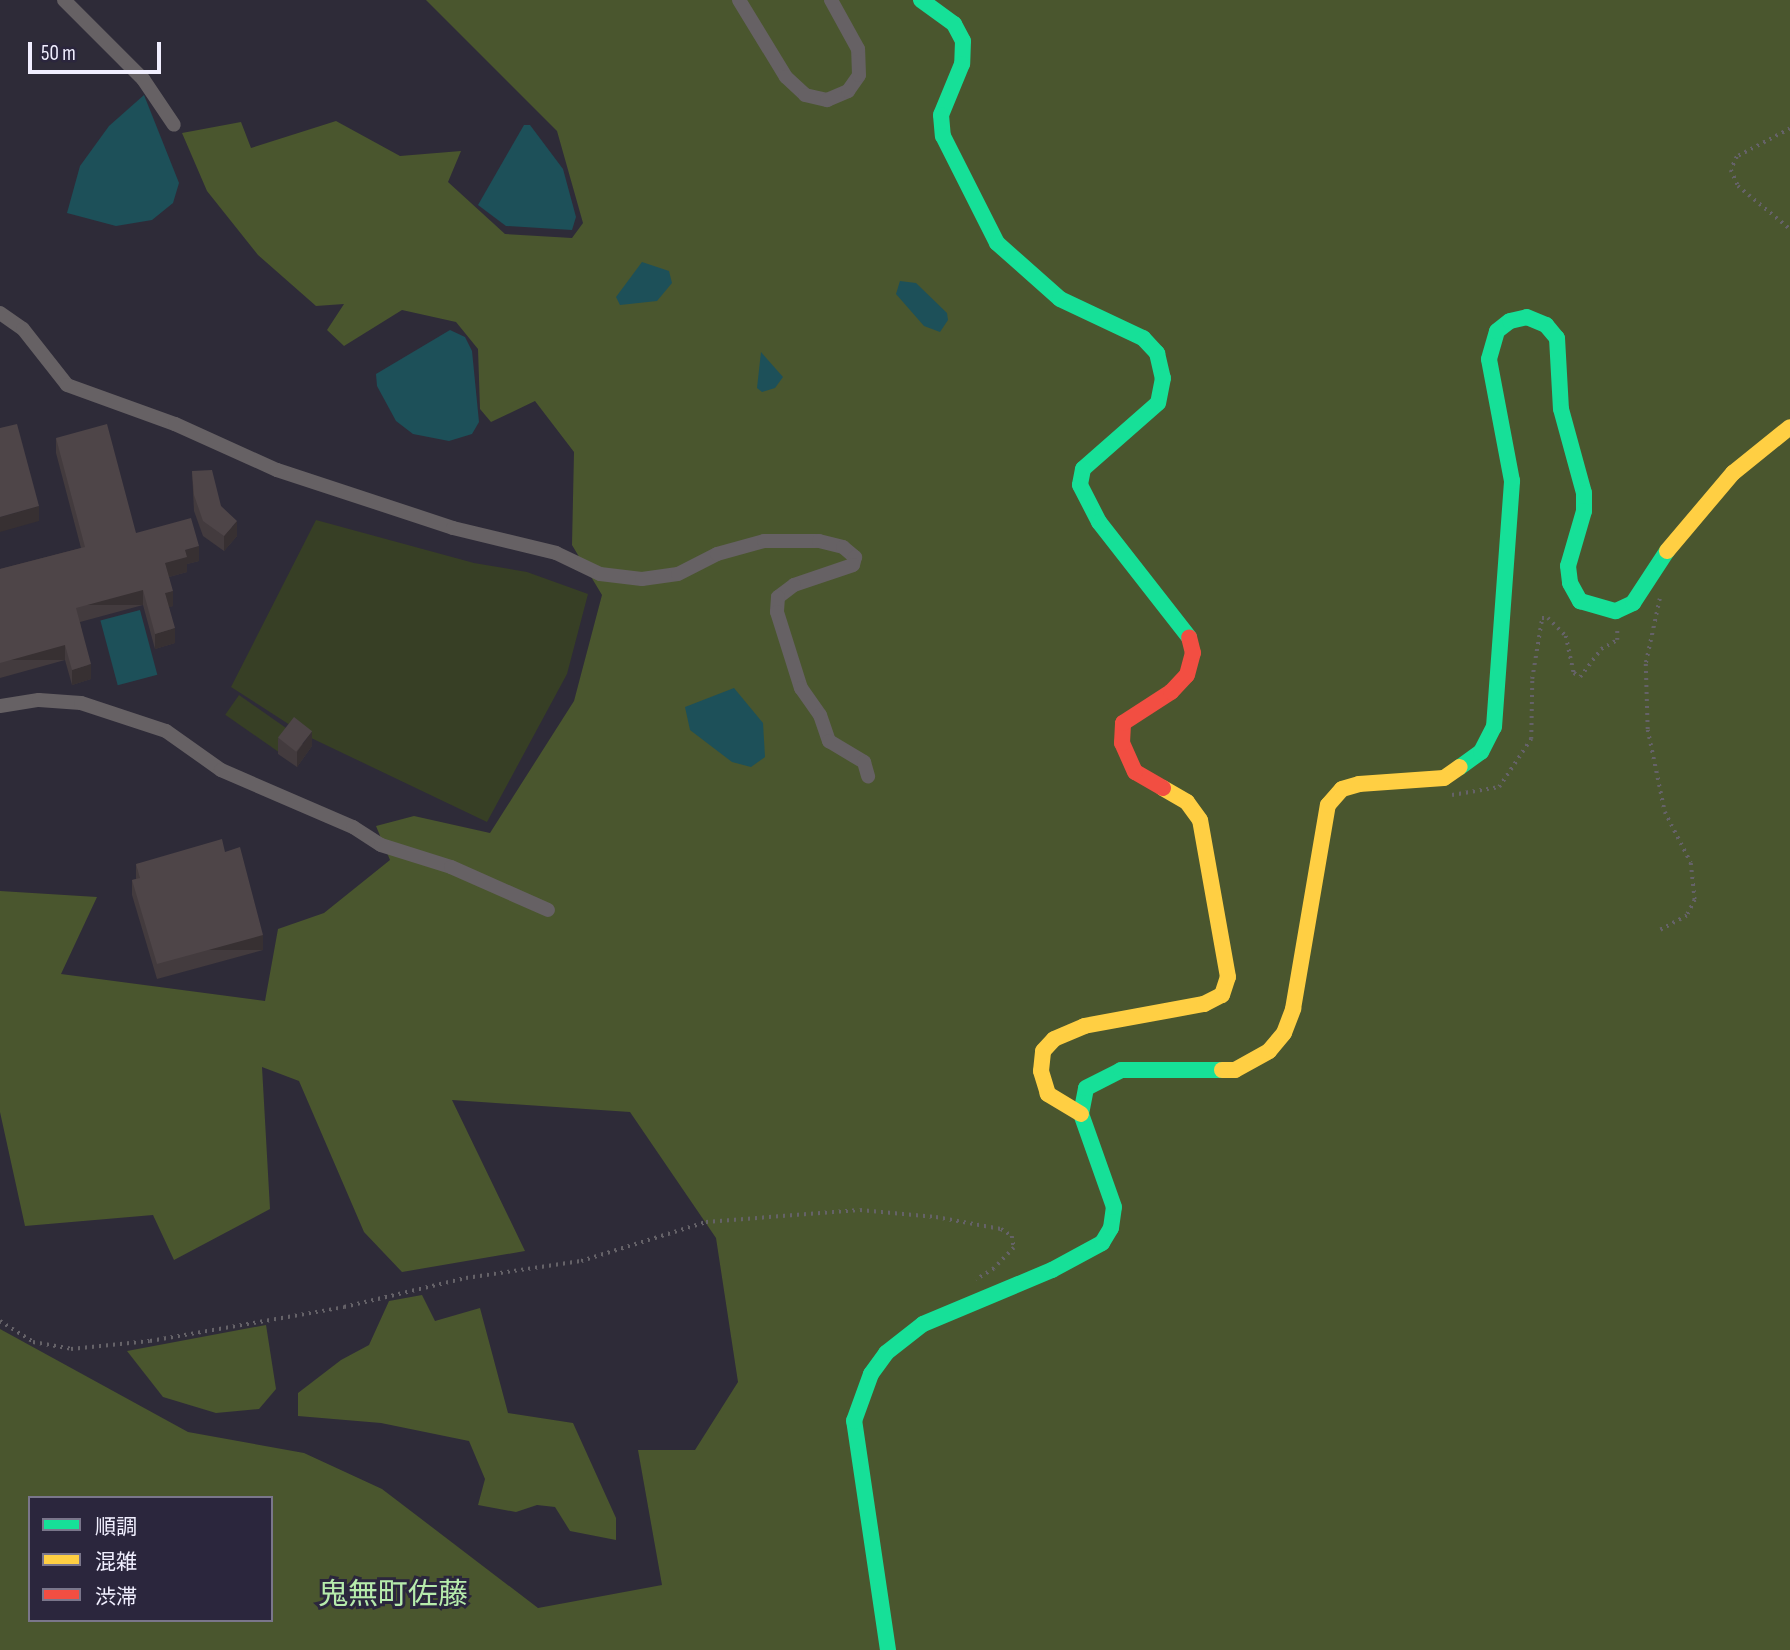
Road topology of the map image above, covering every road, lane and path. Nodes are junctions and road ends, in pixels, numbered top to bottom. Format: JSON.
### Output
{"nodes":[{"id":1,"x":64,"y":0,"type":"edge"},
{"id":2,"x":738,"y":0,"type":"edge"},
{"id":3,"x":831,"y":0,"type":"edge"},
{"id":4,"x":921,"y":0,"type":"edge"},
{"id":5,"x":173,"y":125,"type":"dead end"},
{"id":6,"x":1790,"y":129,"type":"edge"},
{"id":7,"x":1790,"y":229,"type":"edge"},
{"id":8,"x":0,"y":313,"type":"edge"},
{"id":9,"x":1790,"y":427,"type":"edge"},
{"id":10,"x":1665,"y":590,"type":"dead end"},
{"id":11,"x":1616,"y":611,"type":"junction"},
{"id":12,"x":0,"y":706,"type":"edge"},
{"id":13,"x":868,"y":776,"type":"dead end"},
{"id":14,"x":1442,"y":795,"type":"dead end"},
{"id":15,"x":548,"y":910,"type":"dead end"},
{"id":16,"x":1661,"y":930,"type":"dead end"},
{"id":17,"x":1081,"y":1114,"type":"junction"},
{"id":18,"x":971,"y":1282,"type":"dead end"},
{"id":19,"x":0,"y":1321,"type":"edge"},
{"id":20,"x":888,"y":1650,"type":"edge"}],
"edges":[{"from":1,"to":5,"type":"street"},
{"from":2,"to":3,"type":"street"},
{"from":4,"to":17,"type":"street"},
{"from":6,"to":7,"type":"path"},
{"from":8,"to":13,"type":"street"},
{"from":9,"to":11,"type":"street"},
{"from":10,"to":16,"type":"path"},
{"from":11,"to":14,"type":"path"},
{"from":11,"to":17,"type":"street"},
{"from":12,"to":15,"type":"street"},
{"from":17,"to":20,"type":"street"},
{"from":18,"to":19,"type":"path"}]}
